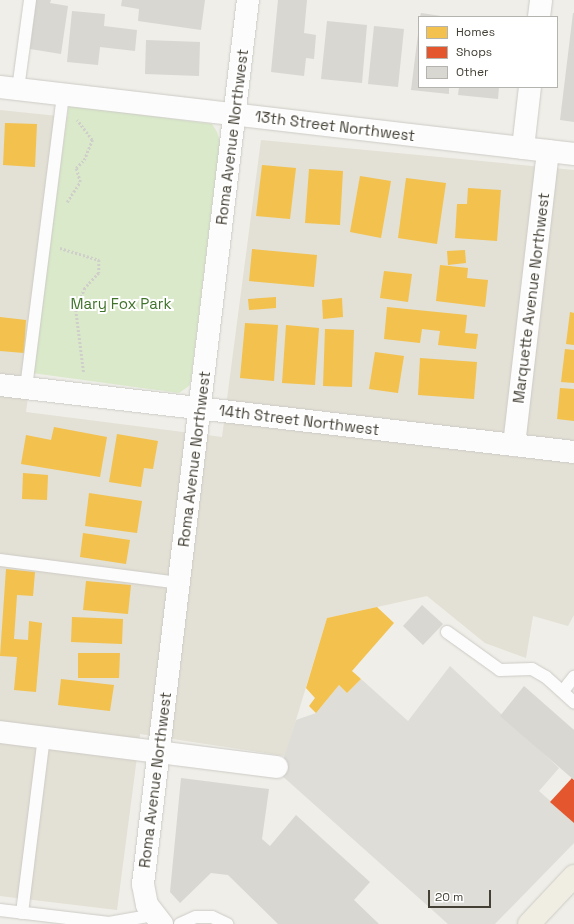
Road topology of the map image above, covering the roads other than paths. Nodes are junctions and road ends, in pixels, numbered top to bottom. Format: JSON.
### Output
{"nodes":[{"id":1,"x":30,"y":0,"type":"edge"},
{"id":2,"x":248,"y":0,"type":"edge"},
{"id":3,"x":541,"y":0,"type":"edge"},
{"id":4,"x":539,"y":16,"type":"edge"},
{"id":5,"x":9,"y":88,"type":"edge"},
{"id":6,"x":530,"y":88,"type":"edge"},
{"id":7,"x":63,"y":94,"type":"junction"},
{"id":8,"x":234,"y":114,"type":"junction"},
{"id":9,"x":523,"y":148,"type":"junction"},
{"id":10,"x":548,"y":151,"type":"junction"},
{"id":11,"x":574,"y":154,"type":"edge"},
{"id":12,"x":0,"y":385,"type":"edge"},
{"id":13,"x":26,"y":388,"type":"junction"},
{"id":14,"x":200,"y":408,"type":"junction"},
{"id":15,"x":514,"y":445,"type":"junction"},
{"id":16,"x":574,"y":452,"type":"edge"},
{"id":17,"x":0,"y":560,"type":"edge"},
{"id":18,"x":179,"y":583,"type":"junction"},
{"id":19,"x":447,"y":632,"type":"dead end"},
{"id":20,"x":574,"y":677,"type":"edge"},
{"id":21,"x":563,"y":691,"type":"junction"},
{"id":22,"x":574,"y":702,"type":"edge"},
{"id":23,"x":0,"y":732,"type":"edge"},
{"id":24,"x":44,"y":737,"type":"junction"},
{"id":25,"x":159,"y":751,"type":"junction"},
{"id":26,"x":277,"y":767,"type":"dead end"},
{"id":27,"x":574,"y":876,"type":"edge"},
{"id":28,"x":0,"y":910,"type":"edge"},
{"id":29,"x":22,"y":913,"type":"junction"},
{"id":30,"x":158,"y":919,"type":"edge"},
{"id":31,"x":180,"y":924,"type":"edge"},
{"id":32,"x":227,"y":924,"type":"edge"},
{"id":33,"x":530,"y":924,"type":"edge"}],
"edges":[{"from":1,"to":5,"type":"lane"},
{"from":2,"to":8,"type":"street","name":"Roma Avenue Northwest"},
{"from":3,"to":4,"type":"street"},
{"from":5,"to":7,"type":"street","name":"13th Street Northwest"},
{"from":6,"to":9,"type":"street"},
{"from":7,"to":8,"type":"street","name":"13th Street Northwest"},
{"from":7,"to":13,"type":"lane"},
{"from":8,"to":9,"type":"street","name":"13th Street Northwest"},
{"from":8,"to":14,"type":"street","name":"Roma Avenue Northwest"},
{"from":9,"to":10,"type":"street","name":"13th Street Northwest"},
{"from":10,"to":11,"type":"street","name":"13th Street Northwest"},
{"from":10,"to":15,"type":"street","name":"Marquette Avenue Northwest"},
{"from":12,"to":13,"type":"street","name":"14th Street Northwest"},
{"from":13,"to":14,"type":"street","name":"14th Street Northwest"},
{"from":14,"to":15,"type":"street","name":"14th Street Northwest"},
{"from":14,"to":18,"type":"street","name":"Roma Avenue Northwest"},
{"from":15,"to":16,"type":"street","name":"14th Street Northwest"},
{"from":17,"to":18,"type":"lane"},
{"from":18,"to":25,"type":"street","name":"Roma Avenue Northwest"},
{"from":19,"to":21,"type":"lane"},
{"from":20,"to":21,"type":"lane"},
{"from":21,"to":22,"type":"lane"},
{"from":23,"to":24,"type":"street"},
{"from":24,"to":25,"type":"street"},
{"from":24,"to":29,"type":"lane"},
{"from":25,"to":26,"type":"street"},
{"from":25,"to":30,"type":"street","name":"Roma Avenue Northwest"},
{"from":27,"to":33,"type":"main road"},
{"from":28,"to":29,"type":"lane"},
{"from":29,"to":30,"type":"lane"},
{"from":31,"to":32,"type":"lane"}]}
